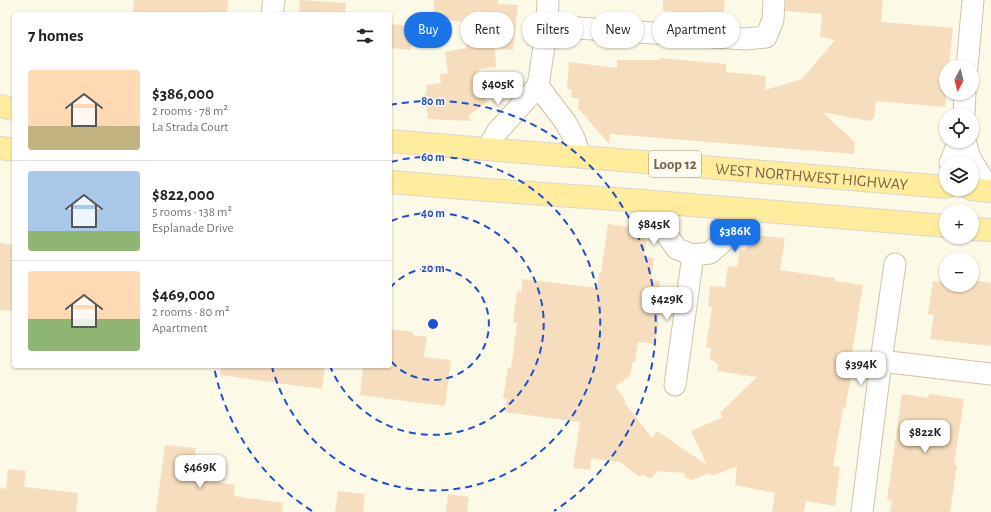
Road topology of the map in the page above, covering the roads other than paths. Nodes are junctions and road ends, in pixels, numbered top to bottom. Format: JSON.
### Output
{"nodes":[{"id":1,"x":274,"y":0,"type":"edge"},
{"id":2,"x":548,"y":0,"type":"edge"},
{"id":3,"x":774,"y":0,"type":"edge"},
{"id":4,"x":973,"y":0,"type":"edge"},
{"id":5,"x":272,"y":12,"type":"edge"},
{"id":6,"x":548,"y":12,"type":"edge"},
{"id":7,"x":583,"y":28,"type":"edge"},
{"id":8,"x":544,"y":48,"type":"edge"},
{"id":9,"x":968,"y":60,"type":"edge"},
{"id":10,"x":538,"y":86,"type":"junction"},
{"id":11,"x":0,"y":106,"type":"edge"},
{"id":12,"x":12,"y":109,"type":"edge"},
{"id":13,"x":392,"y":141,"type":"edge"},
{"id":14,"x":0,"y":148,"type":"edge"},
{"id":15,"x":966,"y":148,"type":"edge"},
{"id":16,"x":487,"y":149,"type":"junction"},
{"id":17,"x":12,"y":150,"type":"edge"},
{"id":18,"x":580,"y":156,"type":"junction"},
{"id":19,"x":939,"y":181,"type":"edge"},
{"id":20,"x":392,"y":182,"type":"edge"},
{"id":21,"x":984,"y":190,"type":"edge"},
{"id":22,"x":643,"y":201,"type":"junction"},
{"id":23,"x":758,"y":210,"type":"junction"},
{"id":24,"x":939,"y":225,"type":"edge"},
{"id":25,"x":979,"y":229,"type":"edge"},
{"id":26,"x":991,"y":230,"type":"edge"},
{"id":27,"x":693,"y":255,"type":"junction"},
{"id":28,"x":895,"y":264,"type":"dead end"},
{"id":29,"x":881,"y":361,"type":"junction"},
{"id":30,"x":991,"y":374,"type":"edge"},
{"id":31,"x":675,"y":385,"type":"dead end"},
{"id":32,"x":862,"y":512,"type":"edge"}],
"edges":[{"from":1,"to":5,"type":"street"},
{"from":2,"to":6,"type":"street"},
{"from":3,"to":7,"type":"street"},
{"from":4,"to":9,"type":"street"},
{"from":8,"to":10,"type":"street"},
{"from":10,"to":16,"type":"street"},
{"from":10,"to":18,"type":"street"},
{"from":11,"to":12,"type":"main road"},
{"from":13,"to":16,"type":"main road","name":"WEST NORTHWEST HIGHWAY","number":"Loop 12"},
{"from":14,"to":17,"type":"main road"},
{"from":15,"to":21,"type":"street"},
{"from":16,"to":18,"type":"main road","name":"WEST NORTHWEST HIGHWAY","number":"Loop 12"},
{"from":18,"to":19,"type":"main road","name":"WEST NORTHWEST HIGHWAY","number":"Loop 12"},
{"from":20,"to":22,"type":"main road"},
{"from":22,"to":23,"type":"main road"},
{"from":22,"to":27,"type":"street"},
{"from":23,"to":24,"type":"main road"},
{"from":23,"to":27,"type":"street"},
{"from":25,"to":26,"type":"main road"},
{"from":27,"to":31,"type":"street"},
{"from":28,"to":29,"type":"street"},
{"from":29,"to":30,"type":"street"},
{"from":29,"to":32,"type":"street"}]}
